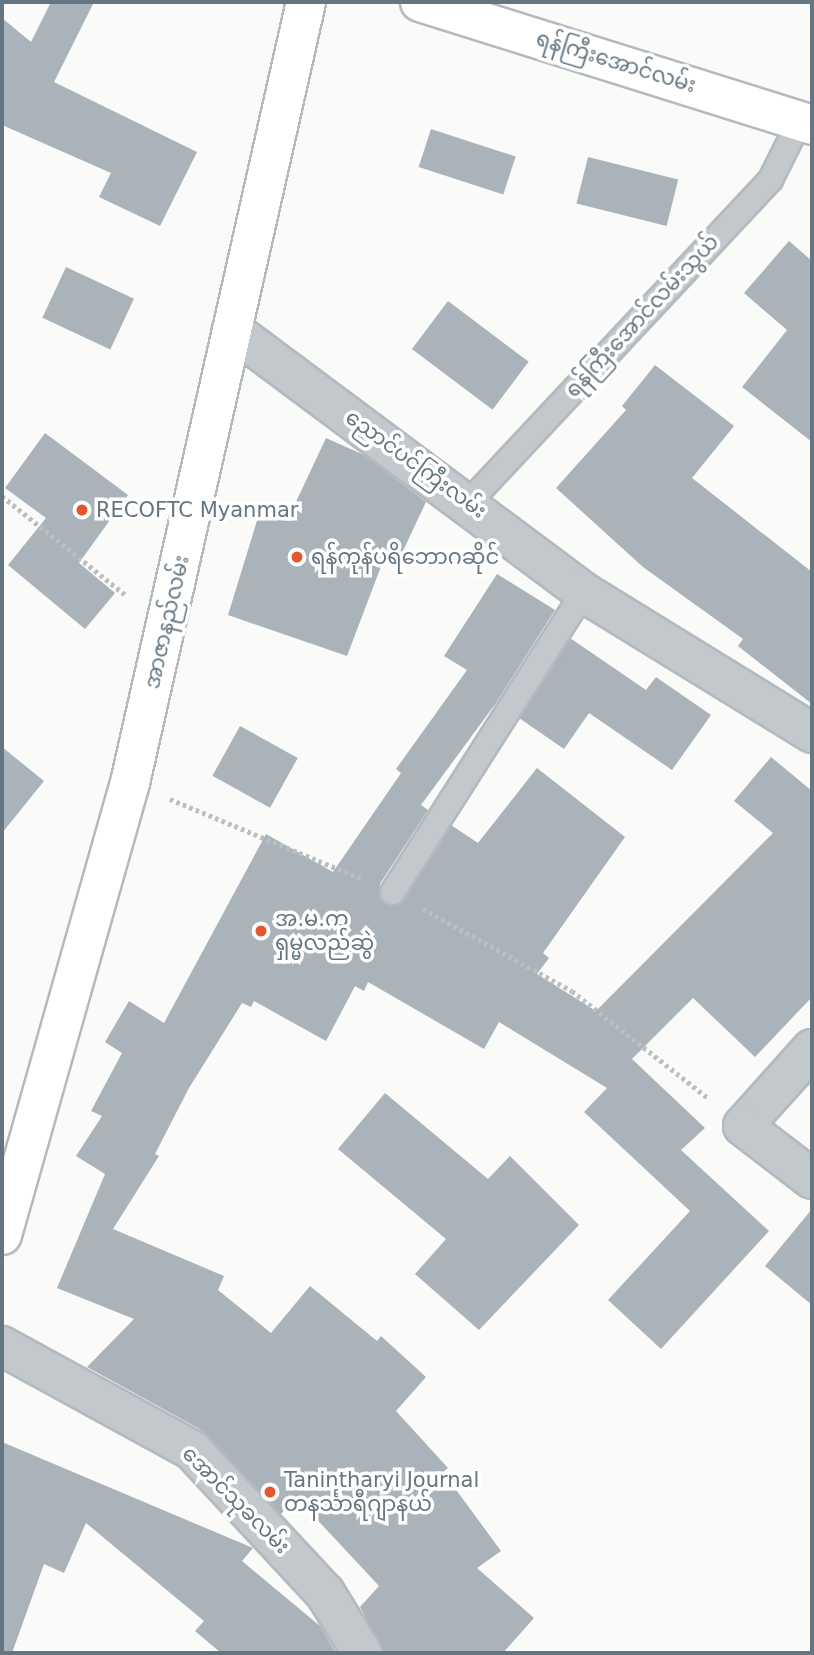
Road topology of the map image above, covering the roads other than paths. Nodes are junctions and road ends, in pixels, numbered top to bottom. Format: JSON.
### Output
{"nodes":[{"id":1,"x":306,"y":2,"type":"edge"},
{"id":2,"x":420,"y":2,"type":"edge"},
{"id":3,"x":806,"y":122,"type":"edge"},
{"id":4,"x":232,"y":330,"type":"junction"},
{"id":5,"x":468,"y":502,"type":"junction"},
{"id":6,"x":583,"y":592,"type":"junction"},
{"id":7,"x":812,"y":733,"type":"edge"},
{"id":8,"x":392,"y":892,"type":"road end"},
{"id":9,"x":812,"y":1049,"type":"edge"},
{"id":10,"x":812,"y":1179,"type":"edge"},
{"id":11,"x":2,"y":1235,"type":"edge"},
{"id":12,"x":2,"y":1346,"type":"edge"},
{"id":13,"x":362,"y":1653,"type":"edge"}],
"edges":[{"from":1,"to":4,"type":"main road","name":"အာဇာနည်လမ်း"},
{"from":2,"to":3,"type":"main road","name":"ရန်ကြီးအောင်လမ်း"},
{"from":3,"to":5,"type":"lane","name":"ရန်ကြီးအောင်လမ်းသွယ်"},
{"from":4,"to":5,"type":"street","name":"ညောင်ပင်ကြီးလမ်း"},
{"from":4,"to":11,"type":"main road","name":"အာဇာနည်လမ်း"},
{"from":5,"to":6,"type":"street","name":"ညောင်ပင်ကြီးလမ်း"},
{"from":6,"to":7,"type":"street","name":"ညောင်ပင်ကြီးလမ်း"},
{"from":6,"to":8,"type":"lane"},
{"from":9,"to":10,"type":"street"},
{"from":12,"to":13,"type":"street","name":"အောင်သုခလမ်း"}]}
